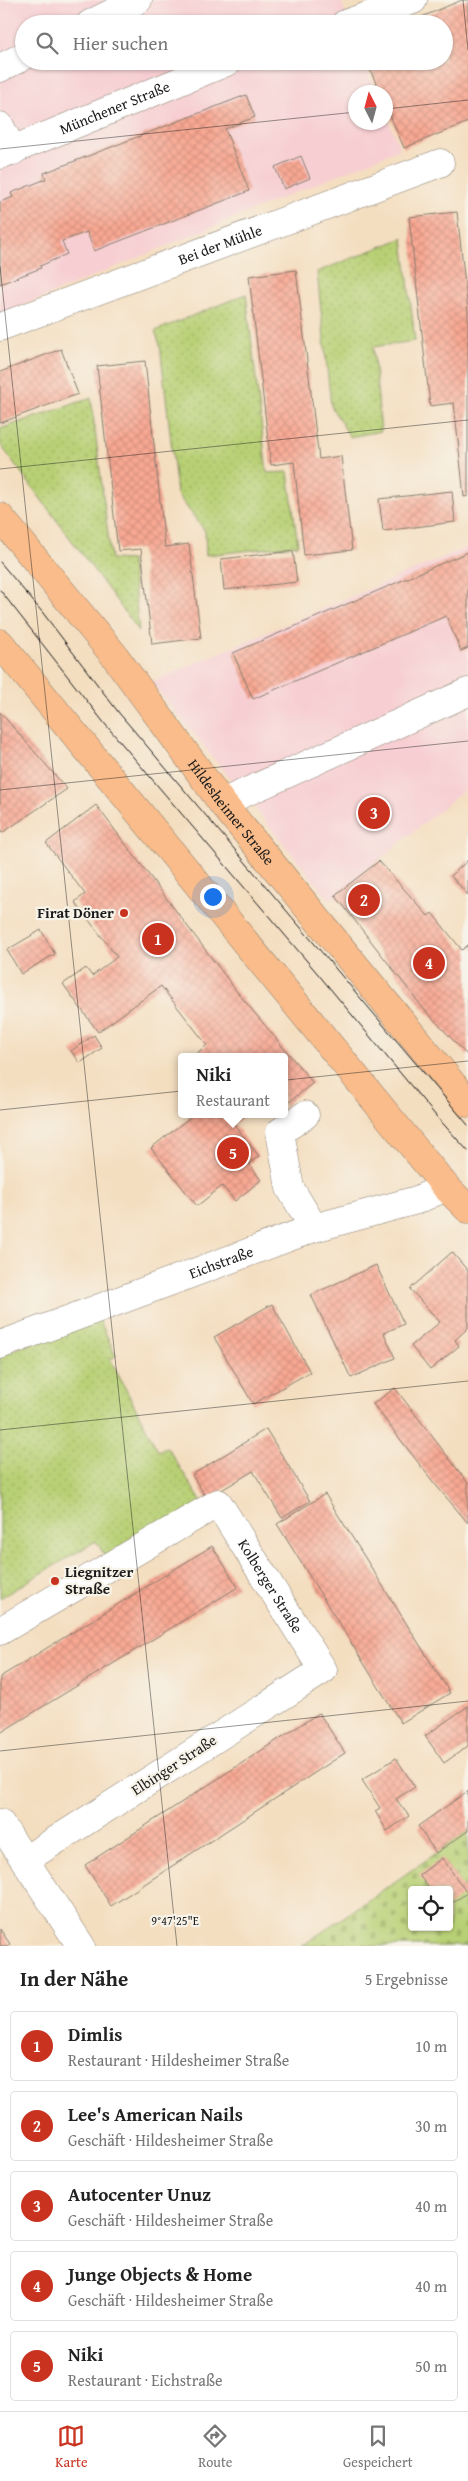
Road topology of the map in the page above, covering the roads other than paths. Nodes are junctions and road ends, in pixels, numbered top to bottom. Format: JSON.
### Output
{"nodes":[{"id":1,"x":138,"y":0,"type":"edge"},
{"id":2,"x":413,"y":0,"type":"edge"},
{"id":3,"x":108,"y":15,"type":"edge"},
{"id":4,"x":370,"y":15,"type":"edge"},
{"id":5,"x":15,"y":60,"type":"edge"},
{"id":6,"x":0,"y":68,"type":"edge"},
{"id":7,"x":207,"y":70,"type":"edge"},
{"id":8,"x":0,"y":126,"type":"edge"},
{"id":9,"x":6,"y":153,"type":"edge"},
{"id":10,"x":440,"y":163,"type":"dead end"},
{"id":11,"x":0,"y":327,"type":"edge"},
{"id":12,"x":0,"y":517,"type":"edge"},
{"id":13,"x":0,"y":643,"type":"edge"},
{"id":14,"x":468,"y":692,"type":"edge"},
{"id":15,"x":222,"y":803,"type":"junction"},
{"id":16,"x":468,"y":1103,"type":"edge"},
{"id":17,"x":306,"y":1115,"type":"dead end"},
{"id":18,"x":457,"y":1183,"type":"edge"},
{"id":19,"x":468,"y":1209,"type":"edge"},
{"id":20,"x":314,"y":1228,"type":"junction"},
{"id":21,"x":0,"y":1345,"type":"edge"},
{"id":22,"x":0,"y":1631,"type":"edge"},
{"id":23,"x":323,"y":1670,"type":"joint"},
{"id":24,"x":0,"y":1822,"type":"edge"},
{"id":25,"x":25,"y":1860,"type":"junction"},
{"id":26,"x":74,"y":1944,"type":"edge"}],
"edges":[{"from":1,"to":3,"type":"street"},
{"from":2,"to":4,"type":"street"},
{"from":5,"to":6,"type":"street"},
{"from":7,"to":9,"type":"street","name":"Münchener Straße"},
{"from":8,"to":9,"type":"street"},
{"from":10,"to":11,"type":"street","name":"Bei der Mühle"},
{"from":12,"to":15,"type":"main road","name":"Hildesheimer Straße"},
{"from":13,"to":18,"type":"main road"},
{"from":14,"to":15,"type":"street"},
{"from":15,"to":16,"type":"main road","name":"Hildesheimer Straße"},
{"from":17,"to":20,"type":"street"},
{"from":18,"to":19,"type":"main road"},
{"from":18,"to":20,"type":"street","name":"Eichstraße"},
{"from":20,"to":21,"type":"street","name":"Eichstraße"},
{"from":22,"to":23,"type":"street","name":"Kolberger Straße"},
{"from":23,"to":25,"type":"street","name":"Elbinger Straße"},
{"from":24,"to":25,"type":"street"},
{"from":25,"to":26,"type":"street"}]}
